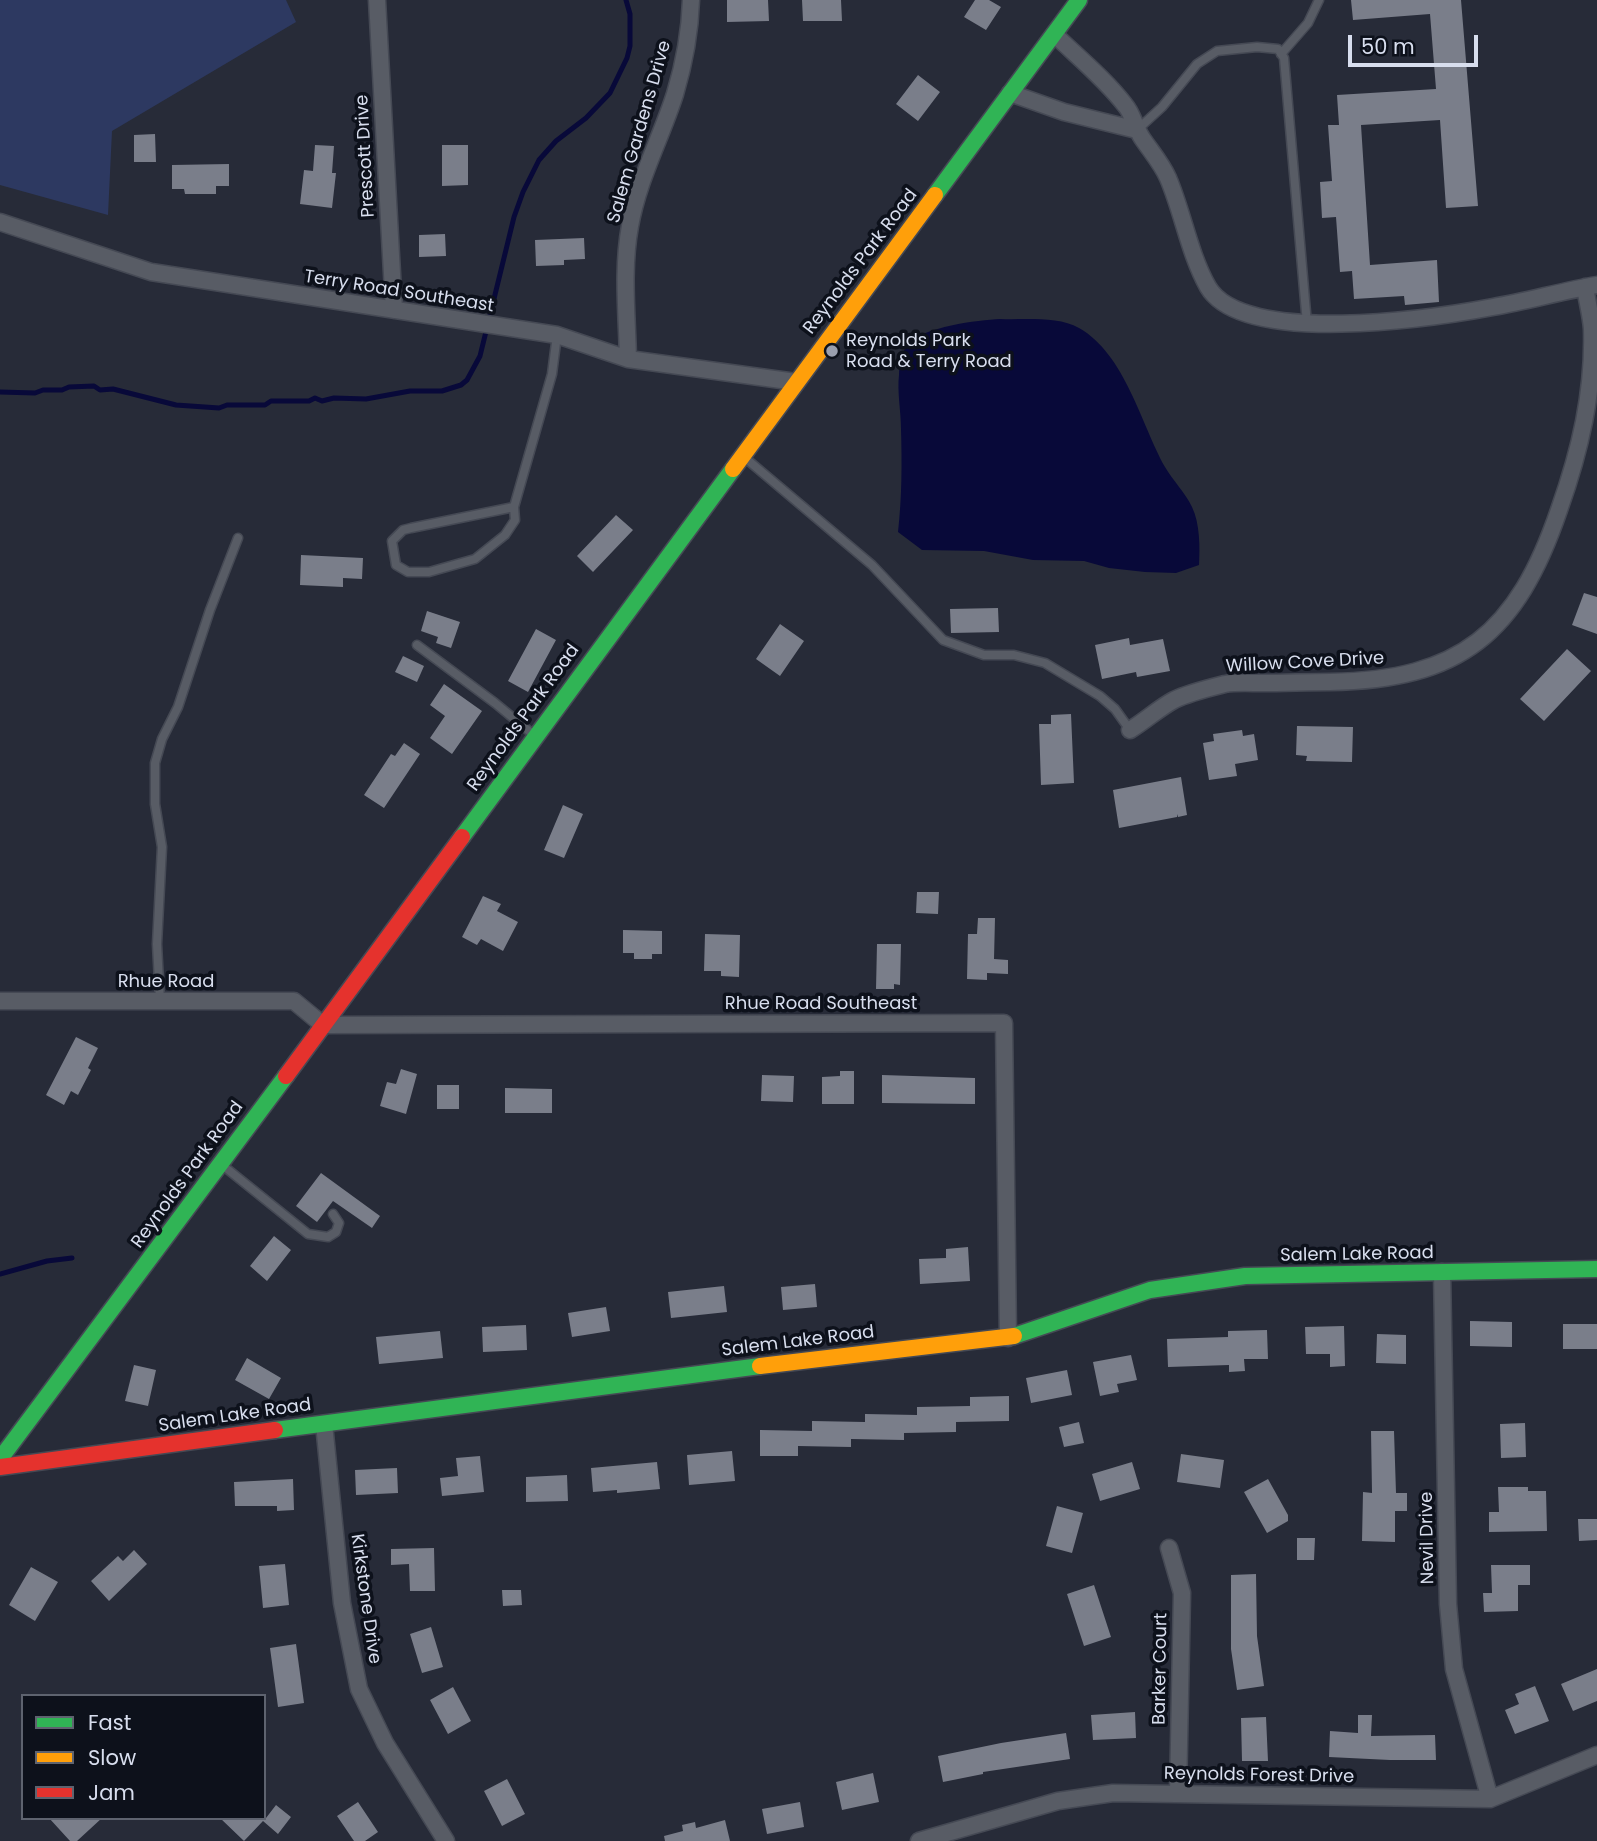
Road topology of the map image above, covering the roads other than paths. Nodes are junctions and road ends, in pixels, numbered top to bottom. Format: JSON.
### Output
{"nodes":[{"id":1,"x":377,"y":0,"type":"edge"},
{"id":2,"x":691,"y":0,"type":"edge"},
{"id":3,"x":1079,"y":0,"type":"edge"},
{"id":4,"x":1319,"y":0,"type":"edge"},
{"id":5,"x":1054,"y":34,"type":"junction"},
{"id":6,"x":1281,"y":54,"type":"junction"},
{"id":7,"x":1010,"y":93,"type":"junction"},
{"id":8,"x":1137,"y":130,"type":"junction"},
{"id":9,"x":0,"y":222,"type":"edge"},
{"id":10,"x":1591,"y":286,"type":"edge"},
{"id":11,"x":394,"y":310,"type":"junction"},
{"id":12,"x":1307,"y":324,"type":"junction"},
{"id":13,"x":557,"y":335,"type":"junction"},
{"id":14,"x":628,"y":359,"type":"junction"},
{"id":15,"x":796,"y":382,"type":"junction"},
{"id":16,"x":742,"y":455,"type":"junction"},
{"id":17,"x":514,"y":507,"type":"junction"},
{"id":18,"x":238,"y":538,"type":"dead end"},
{"id":19,"x":417,"y":645,"type":"dead end"},
{"id":20,"x":1130,"y":730,"type":"joint"},
{"id":21,"x":535,"y":736,"type":"junction"},
{"id":22,"x":0,"y":1000,"type":"edge"},
{"id":23,"x":160,"y":1001,"type":"junction"},
{"id":24,"x":323,"y":1025,"type":"junction"},
{"id":25,"x":221,"y":1164,"type":"junction"},
{"id":26,"x":332,"y":1214,"type":"dead end"},
{"id":27,"x":1597,"y":1269,"type":"edge"},
{"id":28,"x":1442,"y":1272,"type":"junction"},
{"id":29,"x":1008,"y":1338,"type":"junction"},
{"id":30,"x":324,"y":1424,"type":"junction"},
{"id":31,"x":0,"y":1459,"type":"edge"},
{"id":32,"x":0,"y":1467,"type":"edge"},
{"id":33,"x":1169,"y":1548,"type":"dead end"},
{"id":34,"x":1597,"y":1755,"type":"edge"},
{"id":35,"x":1178,"y":1794,"type":"junction"},
{"id":36,"x":1490,"y":1799,"type":"junction"},
{"id":37,"x":446,"y":1841,"type":"edge"},
{"id":38,"x":919,"y":1841,"type":"edge"}],
"edges":[{"from":1,"to":11,"type":"street","name":"Prescott Drive"},
{"from":2,"to":14,"type":"street","name":"Salem Gardens Drive"},
{"from":3,"to":5,"type":"main road","name":"Reynolds Park Road"},
{"from":4,"to":6,"type":"lane"},
{"from":5,"to":7,"type":"main road","name":"Reynolds Park Road"},
{"from":5,"to":8,"type":"street"},
{"from":6,"to":8,"type":"lane"},
{"from":6,"to":12,"type":"lane"},
{"from":7,"to":8,"type":"street"},
{"from":7,"to":15,"type":"main road","name":"Reynolds Park Road"},
{"from":8,"to":12,"type":"street"},
{"from":9,"to":11,"type":"street","name":"Terry Road Southeast"},
{"from":10,"to":12,"type":"street"},
{"from":10,"to":20,"type":"street","name":"Willow Cove Drive"},
{"from":11,"to":13,"type":"street","name":"Terry Road Southeast"},
{"from":13,"to":14,"type":"street","name":"Terry Road Southeast"},
{"from":13,"to":17,"type":"lane"},
{"from":14,"to":15,"type":"street","name":"Terry Road Southeast"},
{"from":15,"to":16,"type":"main road","name":"Reynolds Park Road"},
{"from":16,"to":20,"type":"lane"},
{"from":16,"to":21,"type":"main road","name":"Reynolds Park Road"},
{"from":17,"to":17,"type":"lane"},
{"from":18,"to":23,"type":"lane"},
{"from":19,"to":21,"type":"lane"},
{"from":21,"to":24,"type":"main road","name":"Reynolds Park Road"},
{"from":22,"to":23,"type":"street","name":"Rhue Road"},
{"from":23,"to":24,"type":"street","name":"Rhue Road"},
{"from":24,"to":25,"type":"main road","name":"Reynolds Park Road"},
{"from":24,"to":29,"type":"street","name":"Rhue Road Southeast"},
{"from":25,"to":26,"type":"lane"},
{"from":25,"to":31,"type":"main road","name":"Reynolds Park Road"},
{"from":27,"to":28,"type":"main road","name":"Salem Lake Road"},
{"from":28,"to":29,"type":"main road","name":"Salem Lake Road"},
{"from":28,"to":36,"type":"street","name":"Nevil Drive"},
{"from":29,"to":30,"type":"main road","name":"Salem Lake Road"},
{"from":30,"to":32,"type":"main road","name":"Salem Lake Road"},
{"from":30,"to":37,"type":"street","name":"Kirkstone Drive"},
{"from":33,"to":35,"type":"street","name":"Barker Court"},
{"from":34,"to":36,"type":"street","name":"Reynolds Forest Drive"},
{"from":35,"to":36,"type":"street","name":"Reynolds Forest Drive"},
{"from":35,"to":38,"type":"street","name":"Reynolds Forest Drive"}]}
